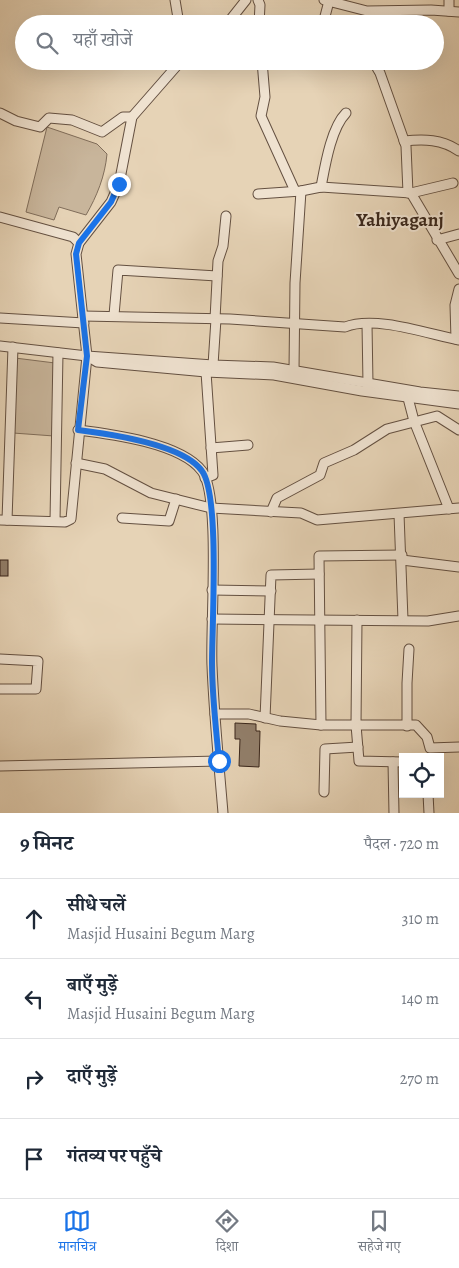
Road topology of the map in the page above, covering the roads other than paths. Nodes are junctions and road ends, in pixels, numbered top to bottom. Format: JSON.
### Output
{"nodes":[{"id":1,"x":175,"y":0,"type":"edge"},
{"id":2,"x":246,"y":0,"type":"edge"},
{"id":3,"x":258,"y":0,"type":"edge"},
{"id":4,"x":449,"y":0,"type":"edge"},
{"id":5,"x":326,"y":1,"type":"edge"},
{"id":6,"x":341,"y":2,"type":"edge"},
{"id":7,"x":449,"y":11,"type":"junction"},
{"id":8,"x":459,"y":12,"type":"edge"},
{"id":9,"x":178,"y":15,"type":"edge"},
{"id":10,"x":234,"y":15,"type":"edge"},
{"id":11,"x":259,"y":15,"type":"edge"},
{"id":12,"x":324,"y":15,"type":"edge"},
{"id":13,"x":173,"y":70,"type":"edge"},
{"id":14,"x":263,"y":70,"type":"edge"},
{"id":15,"x":378,"y":70,"type":"edge"},
{"id":16,"x":0,"y":113,"type":"edge"},
{"id":17,"x":346,"y":113,"type":"dead end"},
{"id":18,"x":132,"y":117,"type":"junction"},
{"id":19,"x":404,"y":141,"type":"junction"},
{"id":20,"x":459,"y":151,"type":"edge"},
{"id":21,"x":453,"y":183,"type":"dead end"},
{"id":22,"x":321,"y":187,"type":"junction"},
{"id":23,"x":298,"y":191,"type":"junction"},
{"id":24,"x":410,"y":193,"type":"junction"},
{"id":25,"x":258,"y":194,"type":"dead end"},
{"id":26,"x":226,"y":216,"type":"dead end"},
{"id":27,"x":0,"y":217,"type":"edge"},
{"id":28,"x":459,"y":234,"type":"edge"},
{"id":29,"x":437,"y":240,"type":"junction"},
{"id":30,"x":79,"y":243,"type":"junction"},
{"id":31,"x":459,"y":274,"type":"edge"},
{"id":32,"x":217,"y":276,"type":"junction"},
{"id":33,"x":459,"y":288,"type":"edge"},
{"id":34,"x":114,"y":315,"type":"junction"},
{"id":35,"x":0,"y":318,"type":"edge"},
{"id":36,"x":83,"y":319,"type":"junction"},
{"id":37,"x":216,"y":319,"type":"junction"},
{"id":38,"x":294,"y":324,"type":"junction"},
{"id":39,"x":367,"y":324,"type":"junction"},
{"id":40,"x":458,"y":339,"type":"edge"},
{"id":41,"x":0,"y":346,"type":"edge"},
{"id":42,"x":13,"y":348,"type":"junction"},
{"id":43,"x":58,"y":353,"type":"junction"},
{"id":44,"x":87,"y":356,"type":"junction"},
{"id":45,"x":210,"y":368,"type":"junction"},
{"id":46,"x":294,"y":370,"type":"junction"},
{"id":47,"x":368,"y":384,"type":"junction"},
{"id":48,"x":459,"y":396,"type":"edge"},
{"id":49,"x":408,"y":398,"type":"junction"},
{"id":50,"x":459,"y":404,"type":"edge"},
{"id":51,"x":414,"y":421,"type":"junction"},
{"id":52,"x":0,"y":423,"type":"edge"},
{"id":53,"x":10,"y":423,"type":"junction"},
{"id":54,"x":78,"y":430,"type":"junction"},
{"id":55,"x":459,"y":430,"type":"edge"},
{"id":56,"x":248,"y":445,"type":"dead end"},
{"id":57,"x":211,"y":448,"type":"junction"},
{"id":58,"x":76,"y":463,"type":"junction"},
{"id":59,"x":206,"y":478,"type":"junction"},
{"id":60,"x":176,"y":499,"type":"junction"},
{"id":61,"x":211,"y":508,"type":"junction"},
{"id":62,"x":459,"y":508,"type":"edge"},
{"id":63,"x":449,"y":509,"type":"junction"},
{"id":64,"x":271,"y":512,"type":"junction"},
{"id":65,"x":399,"y":514,"type":"junction"},
{"id":66,"x":122,"y":518,"type":"dead end"},
{"id":67,"x":3,"y":520,"type":"edge"},
{"id":68,"x":55,"y":521,"type":"junction"},
{"id":69,"x":402,"y":558,"type":"junction"},
{"id":70,"x":459,"y":567,"type":"edge"},
{"id":71,"x":319,"y":574,"type":"junction"},
{"id":72,"x":212,"y":590,"type":"junction"},
{"id":73,"x":271,"y":591,"type":"junction"},
{"id":74,"x":459,"y":616,"type":"edge"},
{"id":75,"x":212,"y":619,"type":"junction"},
{"id":76,"x":269,"y":619,"type":"junction"},
{"id":77,"x":320,"y":620,"type":"junction"},
{"id":78,"x":357,"y":620,"type":"junction"},
{"id":79,"x":403,"y":620,"type":"junction"},
{"id":80,"x":409,"y":648,"type":"dead end"},
{"id":81,"x":0,"y":659,"type":"edge"},
{"id":82,"x":0,"y":689,"type":"edge"},
{"id":83,"x":215,"y":714,"type":"junction"},
{"id":84,"x":265,"y":718,"type":"junction"},
{"id":85,"x":321,"y":726,"type":"junction"},
{"id":86,"x":356,"y":726,"type":"junction"},
{"id":87,"x":407,"y":726,"type":"junction"},
{"id":88,"x":358,"y":747,"type":"junction"},
{"id":89,"x":459,"y":747,"type":"edge"},
{"id":90,"x":429,"y":752,"type":"edge"},
{"id":91,"x":219,"y":761,"type":"junction"},
{"id":92,"x":398,"y":762,"type":"edge"},
{"id":93,"x":0,"y":766,"type":"edge"},
{"id":94,"x":324,"y":792,"type":"dead end"},
{"id":95,"x":428,"y":798,"type":"edge"},
{"id":96,"x":223,"y":813,"type":"edge"},
{"id":97,"x":394,"y":813,"type":"edge"},
{"id":98,"x":429,"y":813,"type":"edge"}],
"edges":[{"from":1,"to":9,"type":"street"},
{"from":2,"to":10,"type":"street"},
{"from":3,"to":11,"type":"street"},
{"from":4,"to":7,"type":"street"},
{"from":5,"to":6,"type":"street"},
{"from":5,"to":12,"type":"street"},
{"from":6,"to":7,"type":"street"},
{"from":7,"to":8,"type":"street"},
{"from":13,"to":18,"type":"street"},
{"from":14,"to":23,"type":"street"},
{"from":15,"to":19,"type":"street"},
{"from":16,"to":18,"type":"street"},
{"from":17,"to":22,"type":"street"},
{"from":18,"to":30,"type":"street"},
{"from":19,"to":20,"type":"street"},
{"from":19,"to":24,"type":"street"},
{"from":21,"to":24,"type":"street"},
{"from":22,"to":23,"type":"street"},
{"from":22,"to":24,"type":"street"},
{"from":23,"to":25,"type":"street"},
{"from":23,"to":38,"type":"street"},
{"from":24,"to":29,"type":"street"},
{"from":26,"to":32,"type":"street"},
{"from":27,"to":30,"type":"street"},
{"from":28,"to":29,"type":"street"},
{"from":29,"to":31,"type":"street"},
{"from":30,"to":36,"type":"street"},
{"from":32,"to":34,"type":"street"},
{"from":32,"to":37,"type":"street"},
{"from":33,"to":40,"type":"street"},
{"from":34,"to":36,"type":"street"},
{"from":34,"to":37,"type":"street"},
{"from":35,"to":36,"type":"street"},
{"from":36,"to":44,"type":"street"},
{"from":37,"to":38,"type":"street"},
{"from":37,"to":45,"type":"street"},
{"from":38,"to":39,"type":"street"},
{"from":38,"to":46,"type":"street"},
{"from":39,"to":40,"type":"street"},
{"from":39,"to":47,"type":"street"},
{"from":41,"to":42,"type":"street"},
{"from":42,"to":43,"type":"street"},
{"from":42,"to":53,"type":"street"},
{"from":43,"to":44,"type":"street"},
{"from":43,"to":68,"type":"street"},
{"from":44,"to":45,"type":"street"},
{"from":44,"to":54,"type":"street"},
{"from":45,"to":46,"type":"street"},
{"from":45,"to":49,"type":"street"},
{"from":45,"to":57,"type":"street"},
{"from":46,"to":47,"type":"street"},
{"from":47,"to":48,"type":"street"},
{"from":49,"to":50,"type":"street"},
{"from":49,"to":51,"type":"street"},
{"from":51,"to":55,"type":"street"},
{"from":51,"to":63,"type":"street"},
{"from":51,"to":64,"type":"street"},
{"from":52,"to":53,"type":"street"},
{"from":53,"to":67,"type":"street"},
{"from":54,"to":58,"type":"street"},
{"from":54,"to":59,"type":"street"},
{"from":56,"to":57,"type":"street"},
{"from":57,"to":59,"type":"street"},
{"from":58,"to":60,"type":"street"},
{"from":58,"to":68,"type":"street"},
{"from":59,"to":61,"type":"street"},
{"from":60,"to":61,"type":"street"},
{"from":60,"to":66,"type":"street"},
{"from":61,"to":64,"type":"street"},
{"from":61,"to":72,"type":"street"},
{"from":62,"to":63,"type":"street"},
{"from":63,"to":65,"type":"street"},
{"from":64,"to":65,"type":"street"},
{"from":65,"to":69,"type":"street"},
{"from":67,"to":68,"type":"street"},
{"from":69,"to":70,"type":"street"},
{"from":69,"to":71,"type":"street"},
{"from":69,"to":79,"type":"street"},
{"from":71,"to":73,"type":"street"},
{"from":71,"to":77,"type":"street"},
{"from":72,"to":73,"type":"street"},
{"from":72,"to":75,"type":"street"},
{"from":73,"to":76,"type":"street"},
{"from":74,"to":79,"type":"street"},
{"from":75,"to":76,"type":"street"},
{"from":75,"to":83,"type":"street"},
{"from":76,"to":77,"type":"street"},
{"from":76,"to":84,"type":"street"},
{"from":77,"to":78,"type":"street"},
{"from":77,"to":85,"type":"street"},
{"from":78,"to":79,"type":"street"},
{"from":78,"to":86,"type":"street"},
{"from":80,"to":87,"type":"street"},
{"from":81,"to":82,"type":"street"},
{"from":83,"to":84,"type":"street"},
{"from":83,"to":91,"type":"street"},
{"from":84,"to":85,"type":"street"},
{"from":85,"to":86,"type":"street"},
{"from":86,"to":87,"type":"street"},
{"from":86,"to":88,"type":"street"},
{"from":87,"to":90,"type":"street"},
{"from":88,"to":92,"type":"street"},
{"from":88,"to":94,"type":"street"},
{"from":89,"to":90,"type":"street"},
{"from":91,"to":93,"type":"street"},
{"from":91,"to":96,"type":"street"},
{"from":92,"to":97,"type":"street"},
{"from":95,"to":98,"type":"street"}]}
